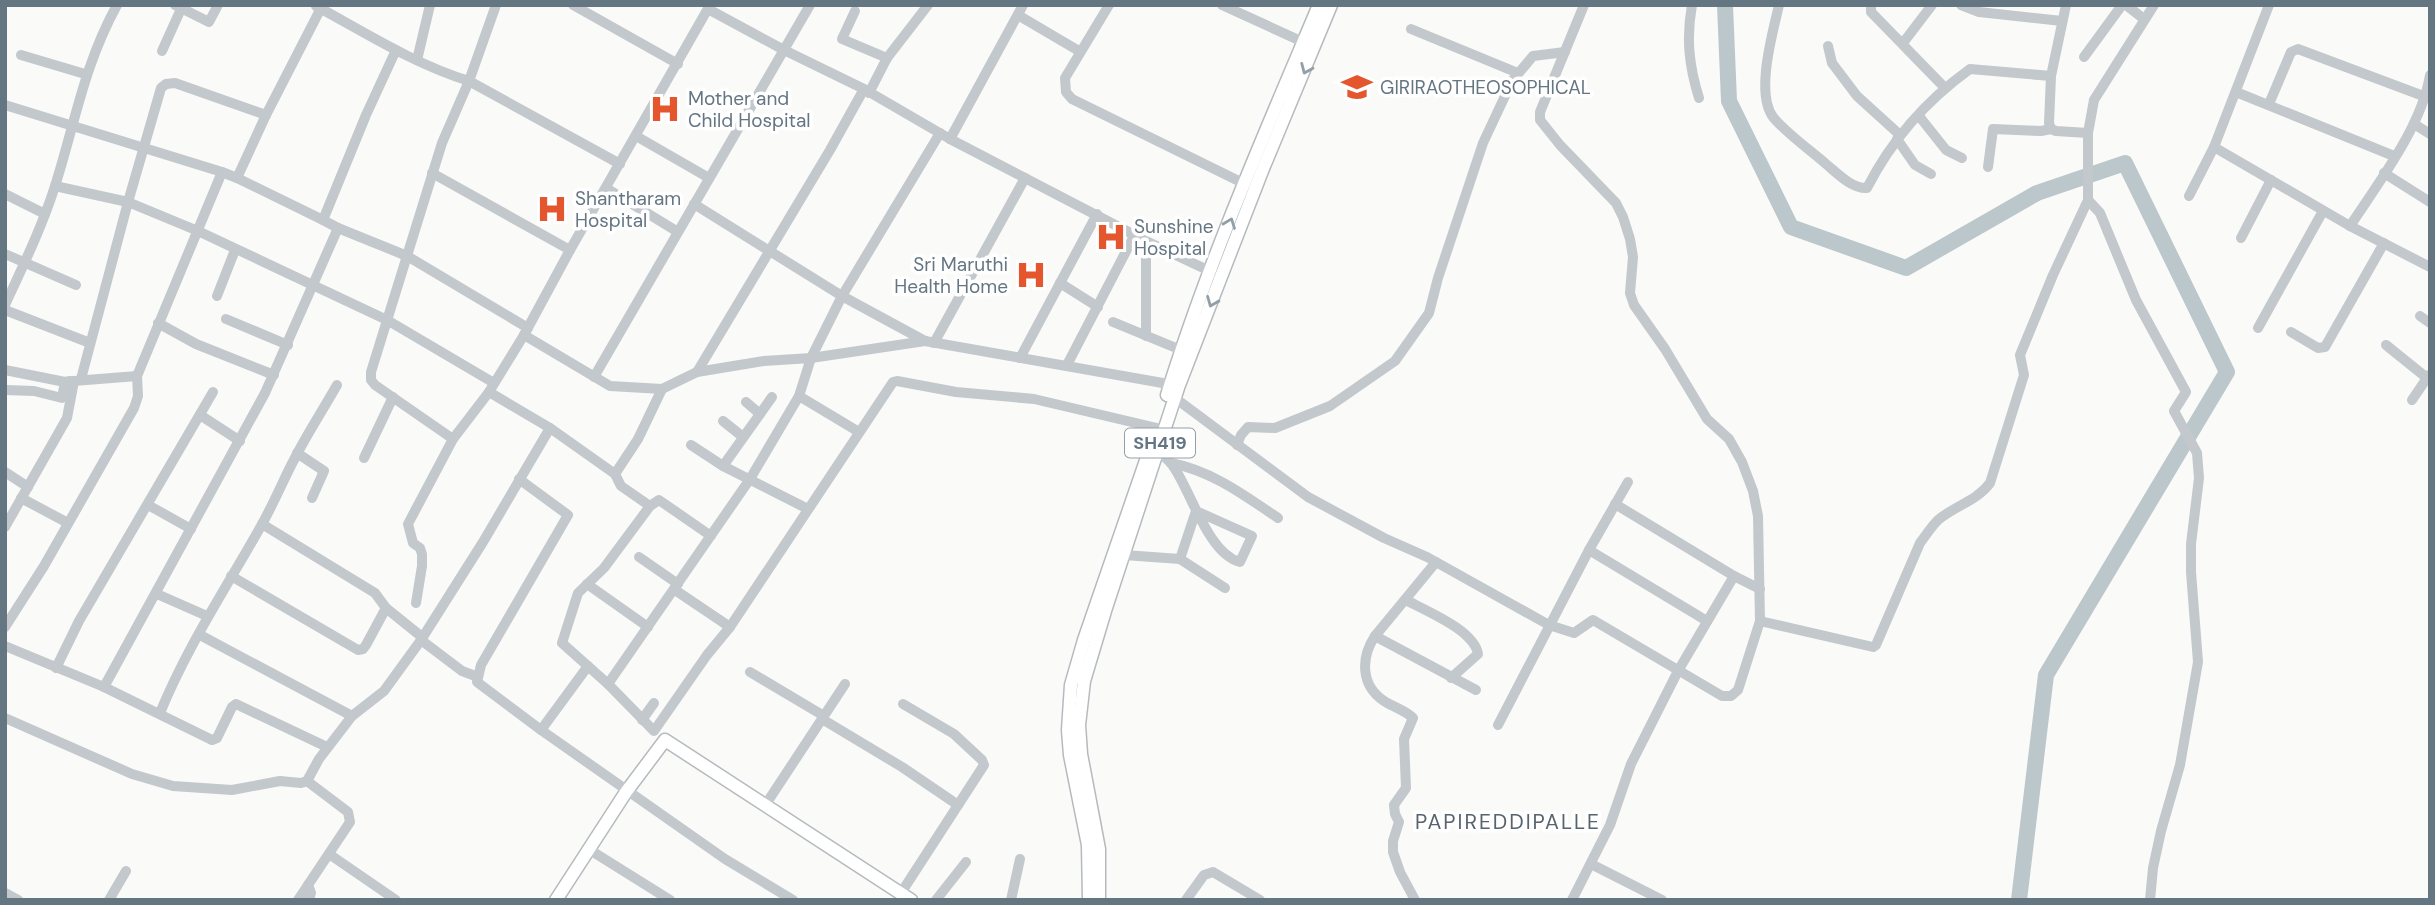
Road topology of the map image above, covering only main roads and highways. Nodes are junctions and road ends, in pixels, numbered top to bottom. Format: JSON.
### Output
{"nodes":[{"id":1,"x":1319,"y":5,"type":"edge"},
{"id":2,"x":1331,"y":5,"type":"edge"},
{"id":3,"x":1250,"y":187,"type":"junction"},
{"id":4,"x":1216,"y":274,"type":"junction"},
{"id":5,"x":1175,"y":389,"type":"junction"},
{"id":6,"x":906,"y":896,"type":"edge"},
{"id":7,"x":1099,"y":898,"type":"edge"},
{"id":8,"x":559,"y":899,"type":"edge"}],
"edges":[{"from":1,"to":3,"type":"main road","number":"SH419"},
{"from":2,"to":3,"type":"main road","number":"SH419","one_way":true},
{"from":3,"to":4,"type":"main road","number":"SH419"},
{"from":4,"to":5,"type":"main road","number":"SH419","one_way":true},
{"from":4,"to":5,"type":"main road","number":"SH419"},
{"from":5,"to":7,"type":"main road","number":"SH419"},
{"from":5,"to":7,"type":"main road","number":"SH419"},
{"from":6,"to":8,"type":"main road"}]}
